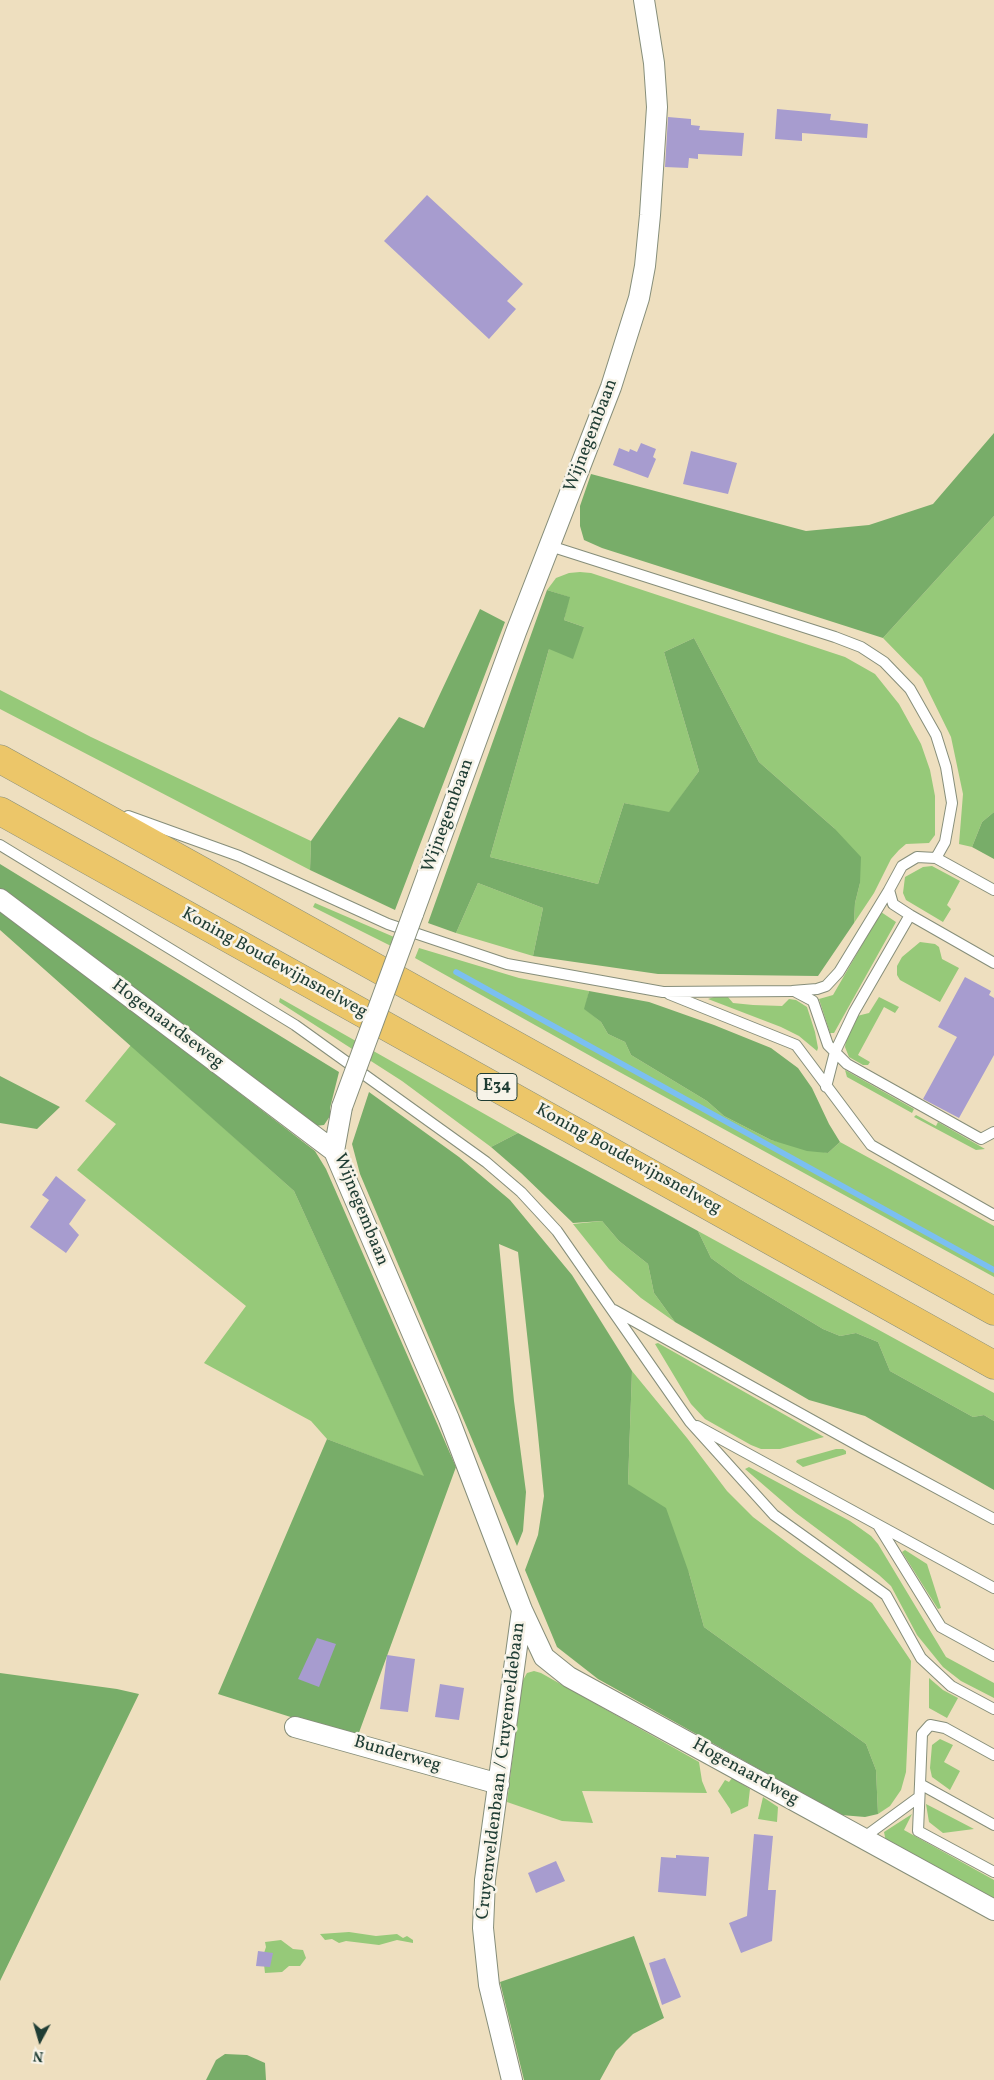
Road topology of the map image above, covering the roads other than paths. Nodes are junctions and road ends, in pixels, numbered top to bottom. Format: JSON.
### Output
{"nodes":[{"id":1,"x":644,"y":0,"type":"edge"},
{"id":2,"x":550,"y":546,"type":"junction"},
{"id":3,"x":0,"y":759,"type":"edge"},
{"id":4,"x":61,"y":792,"type":"junction"},
{"id":5,"x":0,"y":812,"type":"edge"},
{"id":6,"x":0,"y":845,"type":"edge"},
{"id":7,"x":936,"y":858,"type":"junction"},
{"id":8,"x":889,"y":890,"type":"junction"},
{"id":9,"x":994,"y":890,"type":"edge"},
{"id":10,"x":0,"y":899,"type":"edge"},
{"id":11,"x":910,"y":915,"type":"junction"},
{"id":12,"x":994,"y":963,"type":"edge"},
{"id":13,"x":792,"y":991,"type":"junction"},
{"id":14,"x":663,"y":992,"type":"junction"},
{"id":15,"x":834,"y":1052,"type":"junction"},
{"id":16,"x":826,"y":1087,"type":"junction"},
{"id":17,"x":994,"y":1132,"type":"edge"},
{"id":18,"x":334,"y":1151,"type":"junction"},
{"id":19,"x":994,"y":1215,"type":"edge"},
{"id":20,"x":613,"y":1309,"type":"junction"},
{"id":21,"x":994,"y":1311,"type":"edge"},
{"id":22,"x":994,"y":1364,"type":"edge"},
{"id":23,"x":690,"y":1422,"type":"junction"},
{"id":24,"x":994,"y":1519,"type":"edge"},
{"id":25,"x":878,"y":1524,"type":"junction"},
{"id":26,"x":994,"y":1588,"type":"edge"},
{"id":27,"x":522,"y":1610,"type":"junction"},
{"id":28,"x":994,"y":1656,"type":"edge"},
{"id":29,"x":994,"y":1709,"type":"edge"},
{"id":30,"x":295,"y":1727,"type":"dead end"},
{"id":31,"x":994,"y":1755,"type":"edge"},
{"id":32,"x":498,"y":1784,"type":"junction"},
{"id":33,"x":920,"y":1784,"type":"junction"},
{"id":34,"x":919,"y":1797,"type":"junction"},
{"id":35,"x":994,"y":1824,"type":"edge"},
{"id":36,"x":863,"y":1838,"type":"junction"},
{"id":37,"x":994,"y":1872,"type":"edge"},
{"id":38,"x":994,"y":1910,"type":"edge"},
{"id":39,"x":512,"y":2080,"type":"edge"}],
"edges":[{"from":1,"to":2,"type":"street","name":"Wijnegembaan"},
{"from":2,"to":7,"type":"lane"},
{"from":2,"to":18,"type":"street","name":"Wijnegembaan","bridge":true},
{"from":3,"to":4,"type":"highway","number":"E34"},
{"from":4,"to":14,"type":"lane"},
{"from":4,"to":21,"type":"highway","number":"E34"},
{"from":5,"to":22,"type":"highway","name":"Koning Boudewijnsnelweg","number":"E34"},
{"from":6,"to":20,"type":"lane"},
{"from":7,"to":8,"type":"lane"},
{"from":7,"to":9,"type":"lane"},
{"from":8,"to":11,"type":"lane"},
{"from":8,"to":13,"type":"lane"},
{"from":10,"to":18,"type":"street","name":"Hogenaardseweg"},
{"from":11,"to":12,"type":"lane"},
{"from":11,"to":15,"type":"lane"},
{"from":13,"to":14,"type":"lane"},
{"from":13,"to":15,"type":"lane"},
{"from":14,"to":16,"type":"lane"},
{"from":15,"to":16,"type":"lane"},
{"from":15,"to":17,"type":"lane"},
{"from":16,"to":19,"type":"lane"},
{"from":18,"to":27,"type":"street","name":"Wijnegembaan"},
{"from":20,"to":23,"type":"lane"},
{"from":20,"to":24,"type":"lane"},
{"from":23,"to":25,"type":"lane"},
{"from":23,"to":29,"type":"lane"},
{"from":25,"to":26,"type":"lane"},
{"from":25,"to":28,"type":"lane"},
{"from":27,"to":32,"type":"street","name":"Cruyenveldenbaan / Cruyenveldebaan"},
{"from":27,"to":36,"type":"street","name":"Hogenaardweg"},
{"from":30,"to":32,"type":"street","name":"Bunderweg"},
{"from":31,"to":33,"type":"lane"},
{"from":32,"to":39,"type":"street","name":"Cruyenveldenbaan / Cruyenveldebaan"},
{"from":33,"to":34,"type":"lane"},
{"from":33,"to":35,"type":"lane"},
{"from":34,"to":36,"type":"lane"},
{"from":34,"to":37,"type":"lane"},
{"from":36,"to":38,"type":"street","name":"Hogenaardweg"}]}
